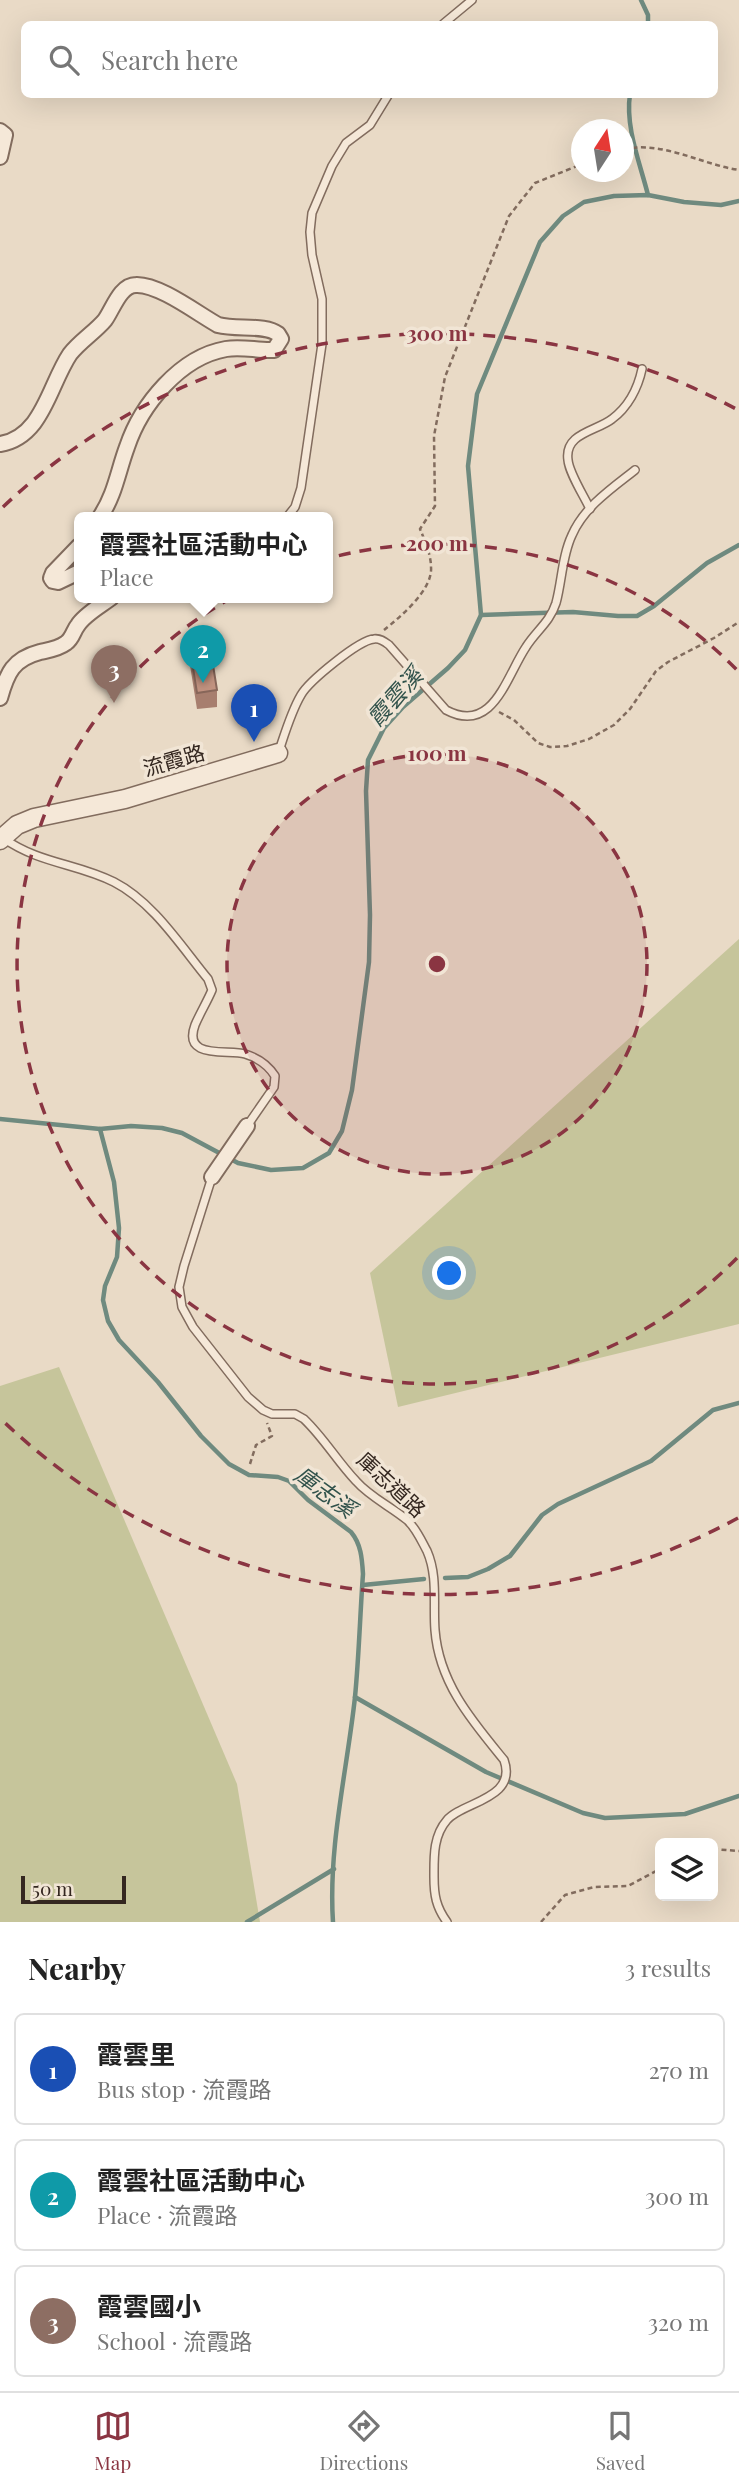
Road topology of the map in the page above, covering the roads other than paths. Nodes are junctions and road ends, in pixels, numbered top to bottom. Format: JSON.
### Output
{"nodes":[{"id":1,"x":472,"y":0,"type":"edge"},
{"id":2,"x":447,"y":21,"type":"edge"},
{"id":3,"x":387,"y":98,"type":"edge"},
{"id":4,"x":0,"y":131,"type":"edge"},
{"id":5,"x":0,"y":157,"type":"edge"},
{"id":6,"x":642,"y":369,"type":"dead end"},
{"id":7,"x":0,"y":444,"type":"edge"},
{"id":8,"x":635,"y":470,"type":"dead end"},
{"id":9,"x":590,"y":509,"type":"junction"},
{"id":10,"x":103,"y":512,"type":"edge"},
{"id":11,"x":291,"y":512,"type":"edge"},
{"id":12,"x":74,"y":551,"type":"edge"},
{"id":13,"x":74,"y":574,"type":"edge"},
{"id":14,"x":104,"y":603,"type":"edge"},
{"id":15,"x":0,"y":698,"type":"edge"},
{"id":16,"x":278,"y":753,"type":"joint"},
{"id":17,"x":1,"y":838,"type":"edge"},
{"id":18,"x":247,"y":1126,"type":"joint"},
{"id":19,"x":212,"y":1178,"type":"joint"},
{"id":20,"x":447,"y":1922,"type":"edge"}],
"edges":[{"from":1,"to":2,"type":"lane"},
{"from":3,"to":11,"type":"lane"},
{"from":4,"to":5,"type":"street"},
{"from":6,"to":9,"type":"lane"},
{"from":7,"to":10,"type":"street"},
{"from":8,"to":9,"type":"lane"},
{"from":9,"to":16,"type":"lane","name":"流霞路"},
{"from":12,"to":13,"type":"street"},
{"from":14,"to":15,"type":"street"},
{"from":16,"to":17,"type":"street","name":"流霞路"},
{"from":17,"to":18,"type":"lane"},
{"from":18,"to":19,"type":"street"},
{"from":19,"to":20,"type":"lane","name":"庫志道路"}]}
